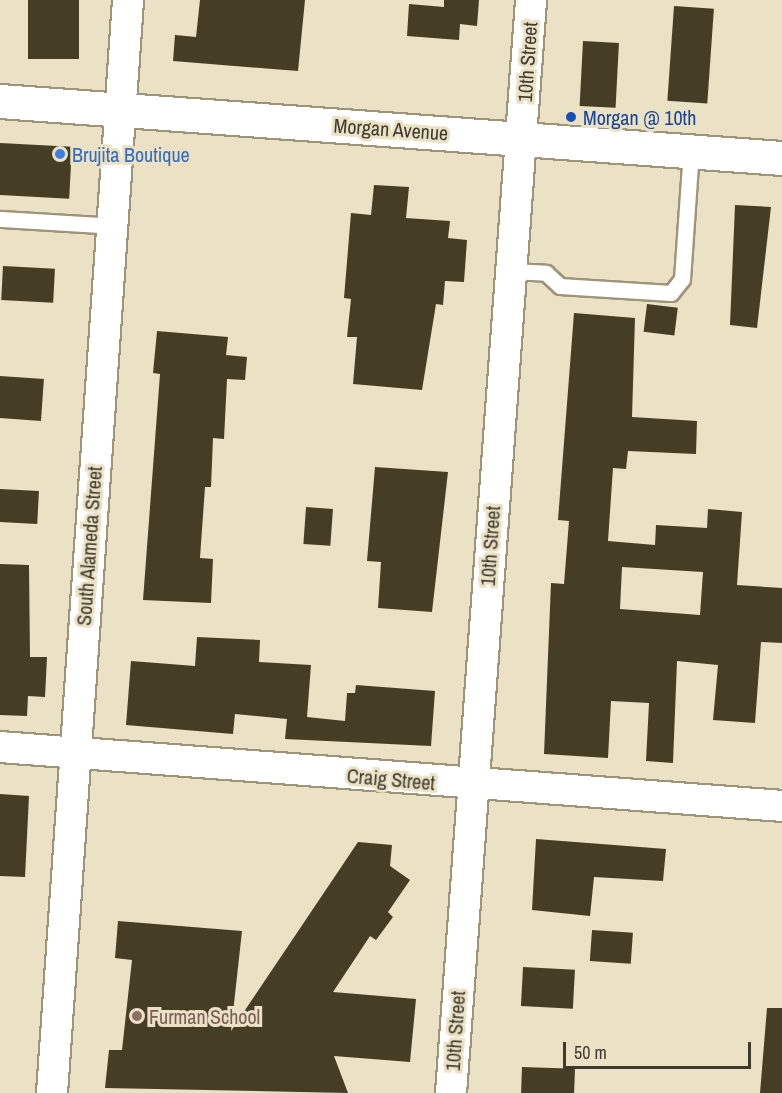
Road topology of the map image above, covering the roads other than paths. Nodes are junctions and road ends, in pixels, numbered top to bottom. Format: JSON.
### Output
{"nodes":[{"id":1,"x":129,"y":0,"type":"edge"},
{"id":2,"x":531,"y":0,"type":"edge"},
{"id":3,"x":0,"y":101,"type":"edge"},
{"id":4,"x":120,"y":110,"type":"junction"},
{"id":5,"x":521,"y":139,"type":"junction"},
{"id":6,"x":691,"y":151,"type":"junction"},
{"id":7,"x":782,"y":158,"type":"edge"},
{"id":8,"x":0,"y":219,"type":"edge"},
{"id":9,"x":113,"y":226,"type":"junction"},
{"id":10,"x":511,"y":271,"type":"junction"},
{"id":11,"x":0,"y":747,"type":"edge"},
{"id":12,"x":74,"y":752,"type":"junction"},
{"id":13,"x":471,"y":786,"type":"junction"},
{"id":14,"x":782,"y":806,"type":"edge"},
{"id":15,"x":52,"y":1093,"type":"edge"},
{"id":16,"x":451,"y":1093,"type":"edge"}],
"edges":[{"from":1,"to":4,"type":"street","name":"South Alameda Street"},
{"from":2,"to":5,"type":"street","name":"10th Street"},
{"from":3,"to":4,"type":"main road","name":"Morgan Avenue"},
{"from":4,"to":5,"type":"main road","name":"Morgan Avenue"},
{"from":4,"to":9,"type":"street","name":"South Alameda Street"},
{"from":5,"to":6,"type":"main road","name":"Morgan Avenue"},
{"from":5,"to":10,"type":"street","name":"10th Street"},
{"from":6,"to":7,"type":"main road","name":"Morgan Avenue"},
{"from":6,"to":10,"type":"lane"},
{"from":8,"to":9,"type":"lane"},
{"from":9,"to":12,"type":"street","name":"South Alameda Street"},
{"from":10,"to":13,"type":"street","name":"10th Street"},
{"from":11,"to":12,"type":"street","name":"Craig Street"},
{"from":12,"to":13,"type":"street","name":"Craig Street"},
{"from":12,"to":15,"type":"street","name":"South Alameda Street"},
{"from":13,"to":14,"type":"street","name":"Craig Street"},
{"from":13,"to":16,"type":"street","name":"10th Street"}]}
